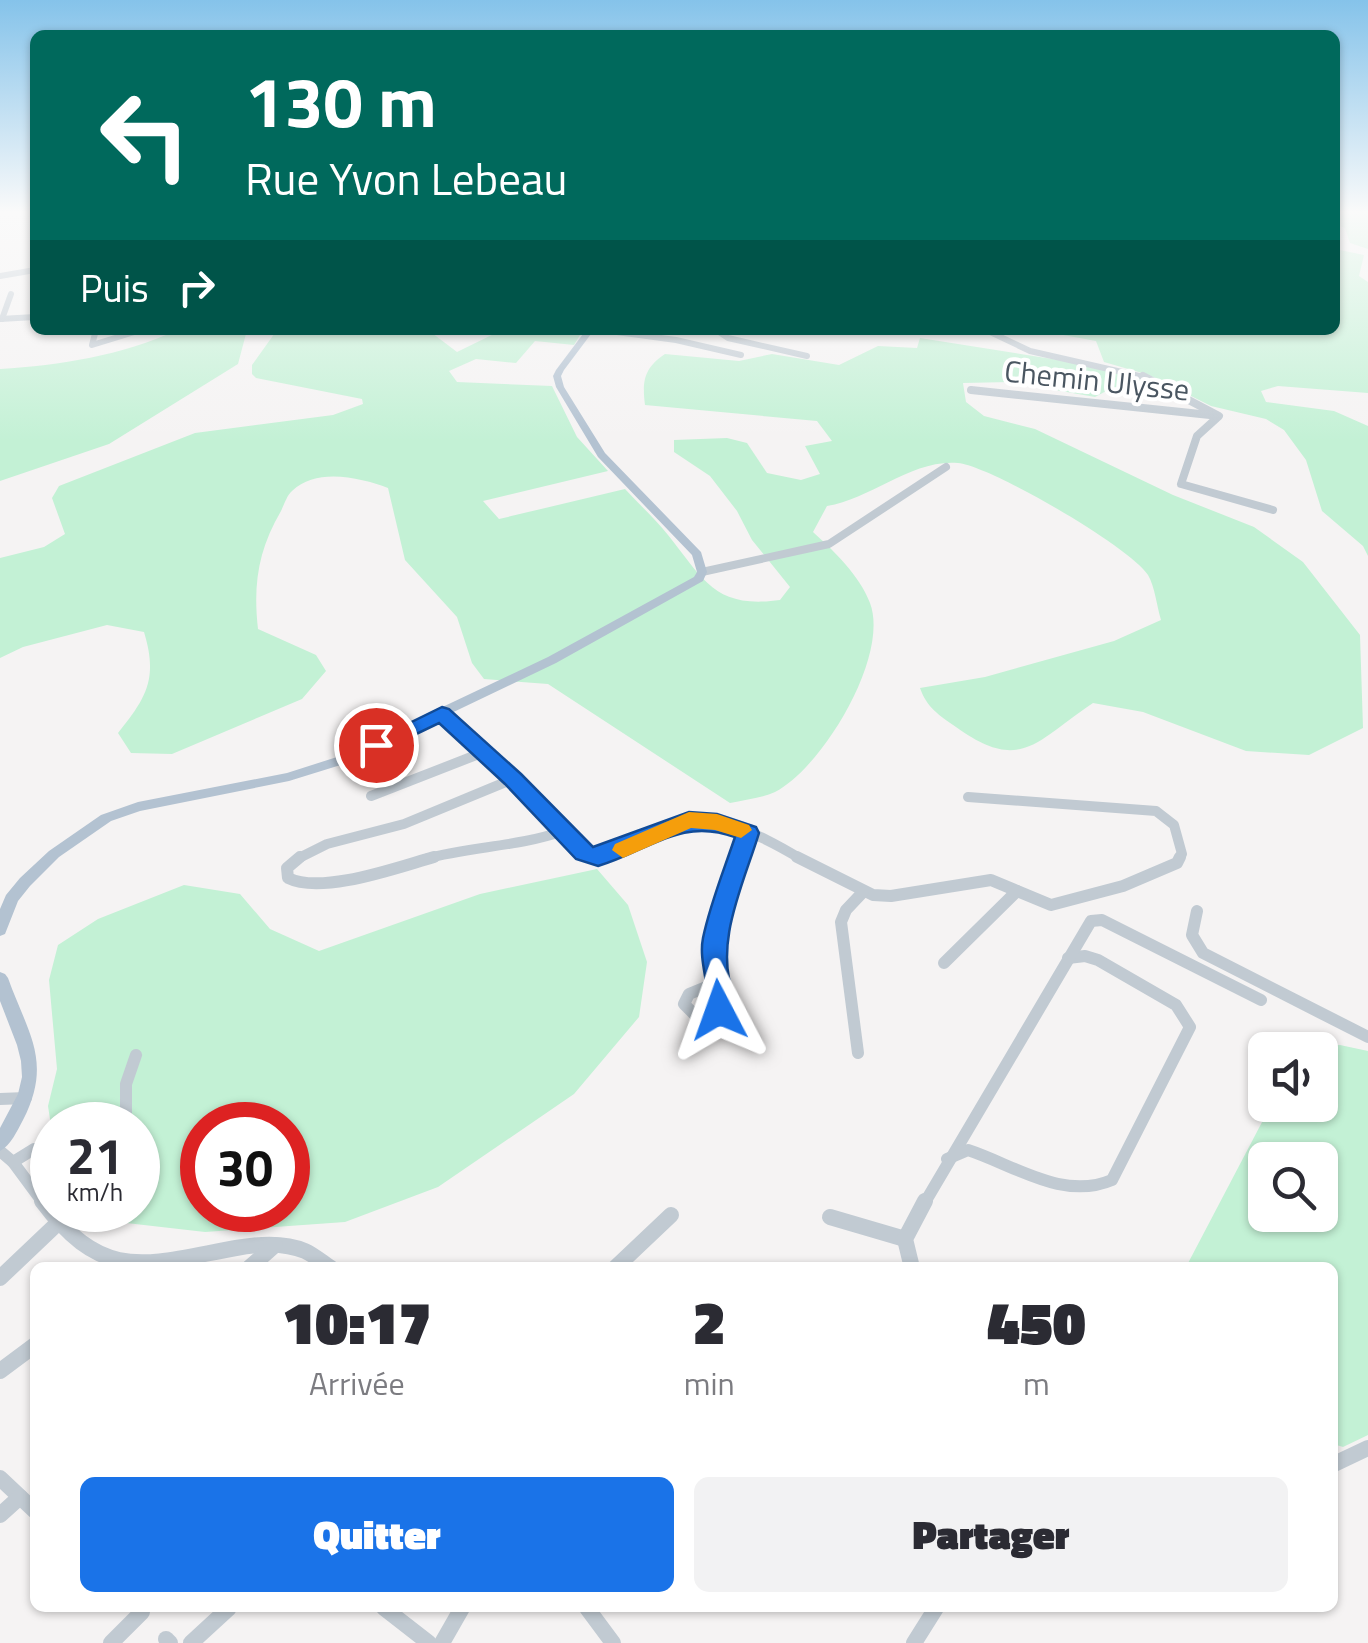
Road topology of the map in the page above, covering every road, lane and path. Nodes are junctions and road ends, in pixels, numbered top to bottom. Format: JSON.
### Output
{"nodes":[{"id":1,"x":11,"y":294,"type":"dead end"},
{"id":2,"x":30,"y":317,"type":"edge"},
{"id":3,"x":1,"y":318,"type":"edge"},
{"id":4,"x":95,"y":335,"type":"edge"},
{"id":5,"x":125,"y":335,"type":"edge"},
{"id":6,"x":586,"y":335,"type":"edge"},
{"id":7,"x":639,"y":335,"type":"edge"},
{"id":8,"x":724,"y":335,"type":"edge"},
{"id":9,"x":996,"y":335,"type":"edge"},
{"id":10,"x":741,"y":355,"type":"dead end"},
{"id":11,"x":808,"y":356,"type":"dead end"},
{"id":12,"x":971,"y":390,"type":"dead end"},
{"id":13,"x":1218,"y":416,"type":"junction"},
{"id":14,"x":946,"y":467,"type":"dead end"},
{"id":15,"x":1273,"y":510,"type":"dead end"},
{"id":16,"x":702,"y":572,"type":"junction"},
{"id":17,"x":442,"y":714,"type":"junction"},
{"id":18,"x":484,"y":752,"type":"junction"},
{"id":19,"x":513,"y":779,"type":"junction"},
{"id":20,"x":370,"y":796,"type":"dead end"},
{"id":21,"x":968,"y":797,"type":"dead end"},
{"id":22,"x":562,"y":831,"type":"junction"},
{"id":23,"x":748,"y":833,"type":"junction"},
{"id":24,"x":1017,"y":891,"type":"junction"},
{"id":25,"x":863,"y":892,"type":"junction"},
{"id":26,"x":1197,"y":911,"type":"dead end"},
{"id":27,"x":0,"y":930,"type":"edge"},
{"id":28,"x":1068,"y":958,"type":"junction"},
{"id":29,"x":944,"y":963,"type":"dead end"},
{"id":30,"x":0,"y":978,"type":"edge"},
{"id":31,"x":716,"y":983,"type":"dead end"},
{"id":32,"x":1261,"y":1000,"type":"dead end"},
{"id":33,"x":1368,"y":1038,"type":"edge"},
{"id":34,"x":858,"y":1052,"type":"dead end"},
{"id":35,"x":136,"y":1055,"type":"dead end"},
{"id":36,"x":26,"y":1098,"type":"junction"},
{"id":37,"x":0,"y":1099,"type":"edge"},
{"id":38,"x":126,"y":1102,"type":"edge"},
{"id":39,"x":0,"y":1143,"type":"edge"},
{"id":40,"x":7,"y":1156,"type":"edge"},
{"id":41,"x":946,"y":1160,"type":"junction"},
{"id":42,"x":30,"y":1184,"type":"edge"},
{"id":43,"x":671,"y":1215,"type":"dead end"},
{"id":44,"x":830,"y":1217,"type":"dead end"},
{"id":45,"x":48,"y":1232,"type":"edge"},
{"id":46,"x":71,"y":1232,"type":"edge"},
{"id":47,"x":905,"y":1239,"type":"junction"},
{"id":48,"x":275,"y":1245,"type":"junction"},
{"id":49,"x":256,"y":1262,"type":"edge"},
{"id":50,"x":325,"y":1262,"type":"edge"},
{"id":51,"x":621,"y":1262,"type":"edge"},
{"id":52,"x":911,"y":1262,"type":"edge"},
{"id":53,"x":0,"y":1278,"type":"edge"},
{"id":54,"x":30,"y":1349,"type":"edge"},
{"id":55,"x":0,"y":1371,"type":"edge"},
{"id":56,"x":1368,"y":1448,"type":"edge"},
{"id":57,"x":1338,"y":1463,"type":"edge"},
{"id":58,"x":0,"y":1478,"type":"edge"},
{"id":59,"x":20,"y":1497,"type":"junction"},
{"id":60,"x":30,"y":1506,"type":"edge"},
{"id":61,"x":0,"y":1514,"type":"edge"},
{"id":62,"x":138,"y":1612,"type":"edge"},
{"id":63,"x":225,"y":1612,"type":"edge"},
{"id":64,"x":389,"y":1612,"type":"edge"},
{"id":65,"x":460,"y":1612,"type":"edge"},
{"id":66,"x":590,"y":1612,"type":"edge"},
{"id":67,"x":933,"y":1612,"type":"edge"},
{"id":68,"x":111,"y":1643,"type":"edge"},
{"id":69,"x":191,"y":1643,"type":"edge"},
{"id":70,"x":429,"y":1643,"type":"edge"},
{"id":71,"x":442,"y":1643,"type":"edge"},
{"id":72,"x":613,"y":1643,"type":"edge"},
{"id":73,"x":914,"y":1643,"type":"edge"}],
"edges":[{"from":1,"to":3,"type":"street"},
{"from":2,"to":3,"type":"street"},
{"from":4,"to":5,"type":"street"},
{"from":6,"to":16,"type":"main road"},
{"from":7,"to":10,"type":"street"},
{"from":8,"to":11,"type":"street"},
{"from":9,"to":13,"type":"street"},
{"from":12,"to":13,"type":"street","name":"Chemin Ulysse"},
{"from":13,"to":15,"type":"street"},
{"from":14,"to":16,"type":"street"},
{"from":16,"to":17,"type":"main road"},
{"from":17,"to":18,"type":"street"},
{"from":17,"to":27,"type":"main road"},
{"from":18,"to":19,"type":"street"},
{"from":18,"to":20,"type":"street"},
{"from":19,"to":22,"type":"street"},
{"from":19,"to":22,"type":"street"},
{"from":21,"to":24,"type":"street"},
{"from":22,"to":23,"type":"street"},
{"from":23,"to":25,"type":"street"},
{"from":23,"to":31,"type":"street"},
{"from":24,"to":25,"type":"street"},
{"from":24,"to":29,"type":"street"},
{"from":25,"to":34,"type":"street"},
{"from":26,"to":33,"type":"street"},
{"from":28,"to":32,"type":"street"},
{"from":28,"to":41,"type":"street"},
{"from":28,"to":41,"type":"street"},
{"from":30,"to":36,"type":"main road"},
{"from":35,"to":38,"type":"street"},
{"from":36,"to":37,"type":"street"},
{"from":36,"to":39,"type":"main road"},
{"from":40,"to":42,"type":"street"},
{"from":41,"to":47,"type":"street"},
{"from":43,"to":51,"type":"street"},
{"from":44,"to":47,"type":"street"},
{"from":45,"to":53,"type":"street"},
{"from":46,"to":48,"type":"street"},
{"from":47,"to":52,"type":"street"},
{"from":48,"to":49,"type":"street"},
{"from":48,"to":50,"type":"street"},
{"from":54,"to":55,"type":"street"},
{"from":56,"to":57,"type":"street"},
{"from":58,"to":59,"type":"street"},
{"from":59,"to":60,"type":"street"},
{"from":59,"to":61,"type":"street"},
{"from":62,"to":68,"type":"street"},
{"from":63,"to":69,"type":"street"},
{"from":64,"to":70,"type":"street"},
{"from":65,"to":71,"type":"street"},
{"from":66,"to":72,"type":"street"},
{"from":67,"to":73,"type":"street"}]}
